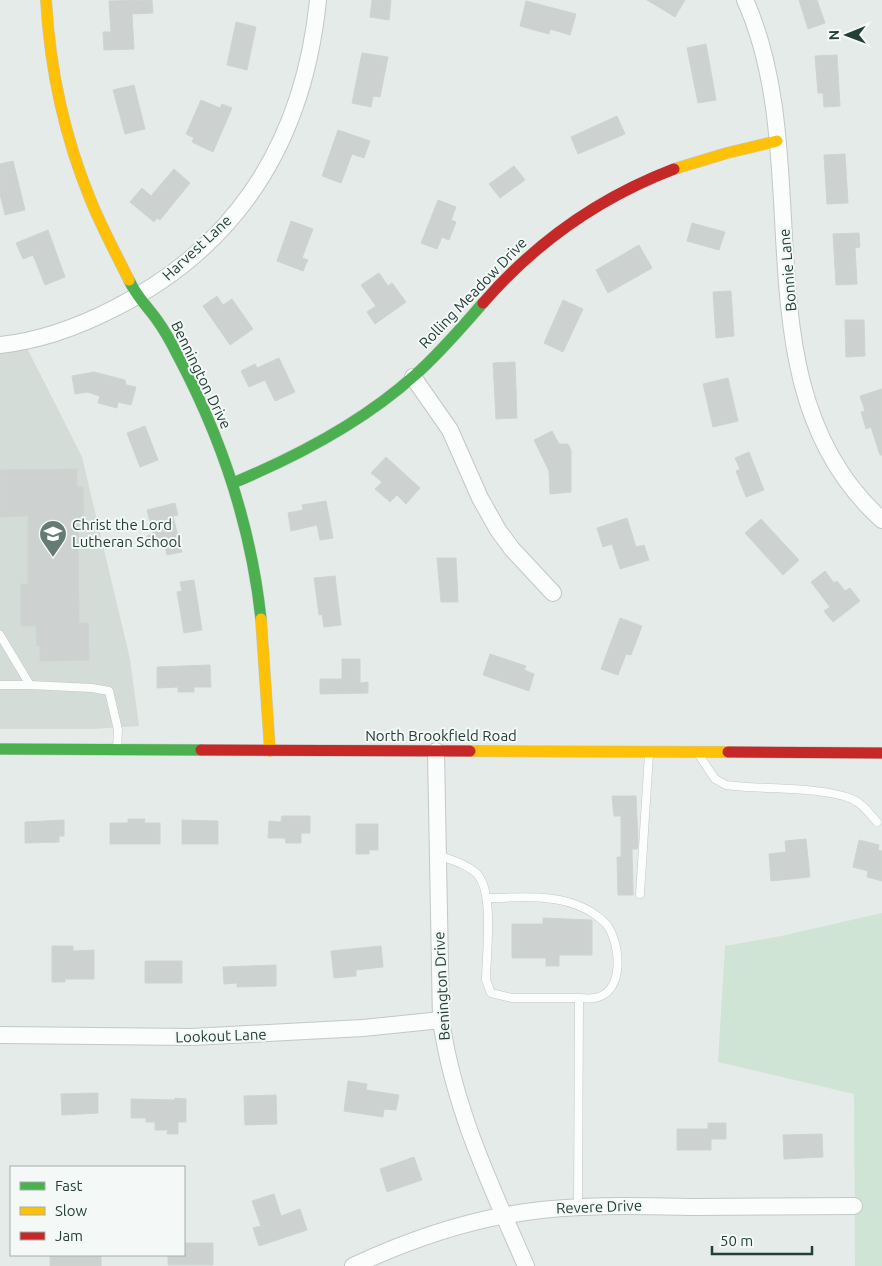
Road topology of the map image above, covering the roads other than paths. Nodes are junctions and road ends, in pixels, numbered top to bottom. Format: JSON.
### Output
{"nodes":[{"id":1,"x":46,"y":0,"type":"edge"},
{"id":2,"x":318,"y":0,"type":"edge"},
{"id":3,"x":745,"y":0,"type":"edge"},
{"id":4,"x":777,"y":141,"type":"junction"},
{"id":5,"x":137,"y":297,"type":"junction"},
{"id":6,"x":0,"y":345,"type":"edge"},
{"id":7,"x":413,"y":377,"type":"junction"},
{"id":8,"x":233,"y":483,"type":"junction"},
{"id":9,"x":882,"y":520,"type":"edge"},
{"id":10,"x":553,"y":593,"type":"dead end"},
{"id":11,"x":0,"y":635,"type":"edge"},
{"id":12,"x":30,"y":685,"type":"junction"},
{"id":13,"x":0,"y":686,"type":"edge"},
{"id":14,"x":0,"y":749,"type":"edge"},
{"id":15,"x":117,"y":750,"type":"junction"},
{"id":16,"x":270,"y":751,"type":"junction"},
{"id":17,"x":436,"y":751,"type":"junction"},
{"id":18,"x":649,"y":752,"type":"junction"},
{"id":19,"x":698,"y":752,"type":"junction"},
{"id":20,"x":882,"y":752,"type":"edge"},
{"id":21,"x":877,"y":822,"type":"dead end"},
{"id":22,"x":438,"y":855,"type":"junction"},
{"id":23,"x":640,"y":894,"type":"dead end"},
{"id":24,"x":487,"y":898,"type":"junction"},
{"id":25,"x":579,"y":998,"type":"junction"},
{"id":26,"x":441,"y":1020,"type":"junction"},
{"id":27,"x":0,"y":1035,"type":"edge"},
{"id":28,"x":854,"y":1206,"type":"dead end"},
{"id":29,"x":578,"y":1207,"type":"junction"},
{"id":30,"x":503,"y":1216,"type":"junction"},
{"id":31,"x":354,"y":1266,"type":"edge"},
{"id":32,"x":526,"y":1266,"type":"edge"}],
"edges":[{"from":1,"to":5,"type":"street","name":"Bennington Drive"},
{"from":2,"to":5,"type":"street","name":"Harvest Lane"},
{"from":3,"to":4,"type":"street","name":"Bonnie Lane"},
{"from":4,"to":7,"type":"street","name":"Rolling Meadow Drive"},
{"from":4,"to":9,"type":"street","name":"Bonnie Lane"},
{"from":5,"to":6,"type":"street","name":"Harvest Lane"},
{"from":5,"to":8,"type":"street","name":"Bennington Drive"},
{"from":7,"to":8,"type":"street","name":"Rolling Meadow Drive"},
{"from":7,"to":10,"type":"street"},
{"from":8,"to":16,"type":"street","name":"Bennington Drive"},
{"from":11,"to":12,"type":"lane"},
{"from":12,"to":13,"type":"lane"},
{"from":12,"to":15,"type":"lane"},
{"from":14,"to":15,"type":"street","name":"North Brookfield Road"},
{"from":15,"to":16,"type":"street","name":"North Brookfield Road"},
{"from":16,"to":17,"type":"street","name":"North Brookfield Road"},
{"from":17,"to":18,"type":"street","name":"North Brookfield Road"},
{"from":17,"to":22,"type":"street","name":"Benington Drive"},
{"from":18,"to":19,"type":"street","name":"North Brookfield Road"},
{"from":18,"to":23,"type":"lane"},
{"from":19,"to":20,"type":"street","name":"North Brookfield Road"},
{"from":19,"to":21,"type":"lane"},
{"from":22,"to":24,"type":"lane"},
{"from":22,"to":26,"type":"street","name":"Benington Drive"},
{"from":24,"to":25,"type":"lane"},
{"from":24,"to":25,"type":"lane"},
{"from":25,"to":29,"type":"lane"},
{"from":26,"to":27,"type":"street","name":"Lookout Lane"},
{"from":26,"to":30,"type":"street","name":"Benington Drive"},
{"from":28,"to":29,"type":"street","name":"Revere Drive"},
{"from":29,"to":30,"type":"street","name":"Revere Drive"},
{"from":30,"to":31,"type":"street","name":"Revere Drive"},
{"from":30,"to":32,"type":"street","name":"Benington Drive"}]}
